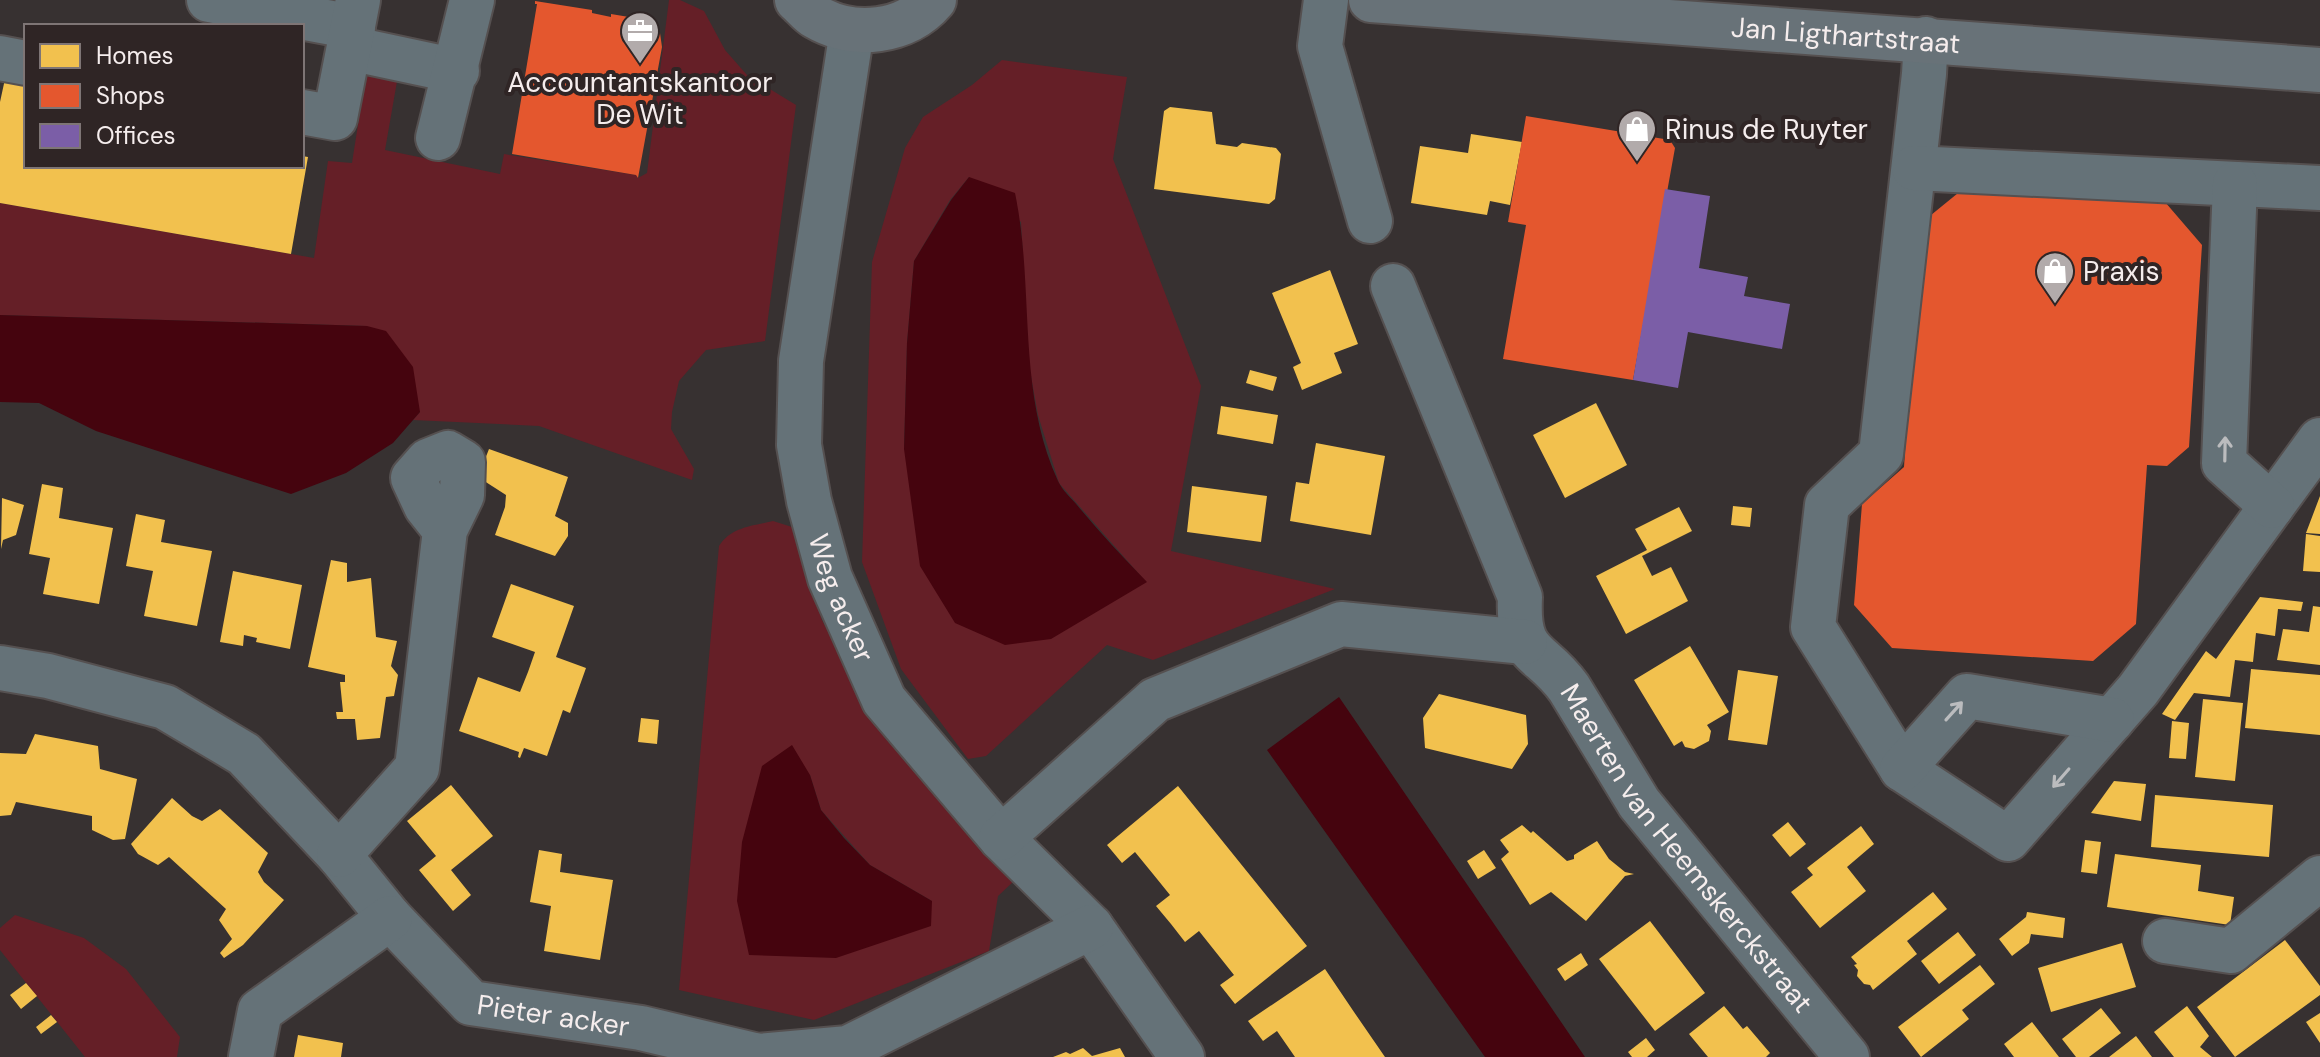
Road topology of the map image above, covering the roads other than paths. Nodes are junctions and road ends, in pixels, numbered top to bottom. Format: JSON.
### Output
{"nodes":[{"id":1,"x":209,"y":0,"type":"edge"},
{"id":2,"x":472,"y":0,"type":"edge"},
{"id":3,"x":797,"y":0,"type":"edge"},
{"id":4,"x":934,"y":0,"type":"edge"},
{"id":5,"x":1326,"y":0,"type":"edge"},
{"id":6,"x":1371,"y":0,"type":"edge"},
{"id":7,"x":353,"y":25,"type":"edge"},
{"id":8,"x":852,"y":30,"type":"junction"},
{"id":9,"x":1926,"y":39,"type":"junction"},
{"id":10,"x":0,"y":58,"type":"edge"},
{"id":11,"x":24,"y":63,"type":"edge"},
{"id":12,"x":2320,"y":70,"type":"edge"},
{"id":13,"x":457,"y":71,"type":"junction"},
{"id":14,"x":304,"y":112,"type":"edge"},
{"id":15,"x":438,"y":138,"type":"dead end"},
{"id":16,"x":1914,"y":168,"type":"junction"},
{"id":17,"x":2235,"y":184,"type":"junction"},
{"id":18,"x":2320,"y":188,"type":"edge"},
{"id":19,"x":1370,"y":221,"type":"dead end"},
{"id":20,"x":1393,"y":286,"type":"dead end"},
{"id":21,"x":2320,"y":440,"type":"edge"},
{"id":22,"x":2272,"y":506,"type":"junction"},
{"id":23,"x":445,"y":530,"type":"dead end"},
{"id":24,"x":1525,"y":642,"type":"junction"},
{"id":25,"x":0,"y":668,"type":"edge"},
{"id":26,"x":2112,"y":720,"type":"junction"},
{"id":27,"x":1902,"y":769,"type":"junction"},
{"id":28,"x":1001,"y":838,"type":"junction"},
{"id":29,"x":339,"y":855,"type":"junction"},
{"id":30,"x":2320,"y":878,"type":"edge"},
{"id":31,"x":390,"y":918,"type":"junction"},
{"id":32,"x":1091,"y":927,"type":"junction"},
{"id":33,"x":2165,"y":941,"type":"dead end"},
{"id":34,"x":251,"y":1057,"type":"edge"},
{"id":35,"x":1182,"y":1057,"type":"edge"},
{"id":36,"x":1847,"y":1057,"type":"edge"}],
"edges":[{"from":1,"to":7,"type":"street"},
{"from":2,"to":13,"type":"street"},
{"from":3,"to":8,"type":"main road"},
{"from":4,"to":8,"type":"main road"},
{"from":5,"to":19,"type":"street"},
{"from":6,"to":9,"type":"main road","name":"Jan Ligthartstraat"},
{"from":7,"to":13,"type":"street"},
{"from":7,"to":14,"type":"street"},
{"from":8,"to":28,"type":"street","name":"Weg acker"},
{"from":9,"to":12,"type":"main road","name":"Jan Ligthartstraat"},
{"from":9,"to":16,"type":"street"},
{"from":10,"to":11,"type":"street"},
{"from":13,"to":15,"type":"street"},
{"from":16,"to":17,"type":"street"},
{"from":16,"to":27,"type":"street"},
{"from":17,"to":18,"type":"street"},
{"from":22,"to":17,"type":"street","one_way":true},
{"from":20,"to":24,"type":"street"},
{"from":21,"to":22,"type":"street"},
{"from":22,"to":26,"type":"street"},
{"from":23,"to":29,"type":"street"},
{"from":24,"to":28,"type":"street"},
{"from":24,"to":36,"type":"street","name":"Maerten van Heemskerckstraat"},
{"from":25,"to":29,"type":"street","name":"Pieter acker"},
{"from":27,"to":26,"type":"street","one_way":true},
{"from":26,"to":27,"type":"street","one_way":true},
{"from":28,"to":32,"type":"street","name":"Weg acker"},
{"from":29,"to":31,"type":"street","name":"Pieter acker"},
{"from":30,"to":33,"type":"street"},
{"from":31,"to":32,"type":"street","name":"Pieter acker"},
{"from":31,"to":34,"type":"street"},
{"from":32,"to":35,"type":"street","name":"Weg acker"}]}
